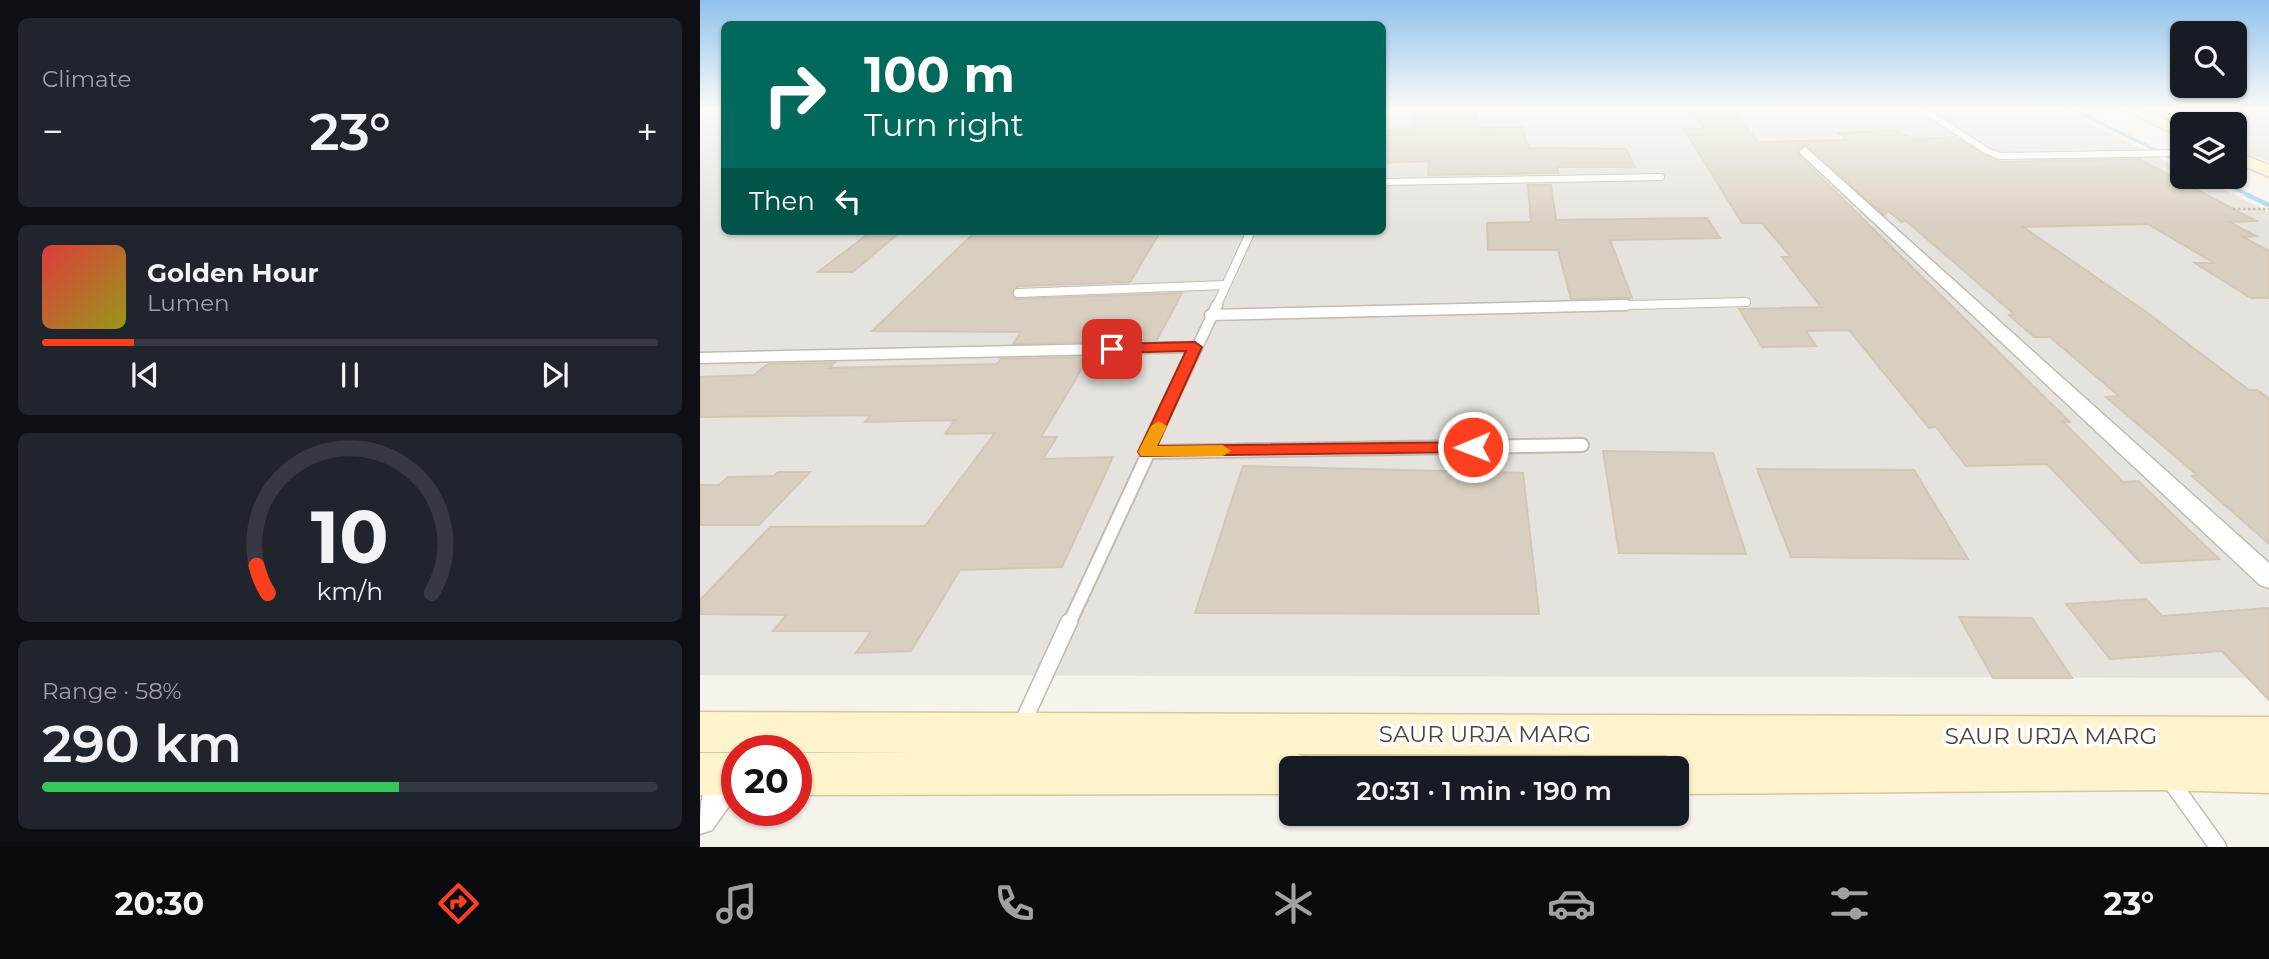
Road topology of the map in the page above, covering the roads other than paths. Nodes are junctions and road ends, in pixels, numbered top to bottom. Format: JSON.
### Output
{"nodes":[{"id":1,"x":1982,"y":148,"type":"edge"},
{"id":2,"x":1805,"y":151,"type":"dead end"},
{"id":3,"x":2170,"y":154,"type":"edge"},
{"id":4,"x":2247,"y":162,"type":"edge"},
{"id":5,"x":2269,"y":172,"type":"edge"},
{"id":6,"x":1661,"y":177,"type":"dead end"},
{"id":7,"x":1386,"y":182,"type":"edge"},
{"id":8,"x":1249,"y":235,"type":"edge"},
{"id":9,"x":1225,"y":285,"type":"junction"},
{"id":10,"x":1018,"y":293,"type":"dead end"},
{"id":11,"x":1746,"y":302,"type":"dead end"},
{"id":12,"x":1210,"y":315,"type":"junction"},
{"id":13,"x":1195,"y":347,"type":"junction"},
{"id":14,"x":700,"y":358,"type":"edge"},
{"id":15,"x":1582,"y":446,"type":"dead end"},
{"id":16,"x":1147,"y":452,"type":"junction"},
{"id":17,"x":2269,"y":578,"type":"edge"},
{"id":18,"x":700,"y":732,"type":"edge"},
{"id":19,"x":1018,"y":733,"type":"junction"},
{"id":20,"x":2269,"y":737,"type":"edge"},
{"id":21,"x":2162,"y":769,"type":"junction"},
{"id":22,"x":2269,"y":772,"type":"edge"},
{"id":23,"x":1279,"y":773,"type":"edge"},
{"id":24,"x":1689,"y":773,"type":"edge"},
{"id":25,"x":812,"y":774,"type":"edge"},
{"id":26,"x":999,"y":774,"type":"junction"},
{"id":27,"x":721,"y":778,"type":"edge"},
{"id":28,"x":700,"y":818,"type":"edge"},
{"id":29,"x":2218,"y":847,"type":"edge"}],
"edges":[{"from":1,"to":3,"type":"lane"},
{"from":2,"to":17,"type":"street"},
{"from":4,"to":5,"type":"street"},
{"from":6,"to":7,"type":"lane"},
{"from":8,"to":9,"type":"lane"},
{"from":9,"to":10,"type":"lane"},
{"from":9,"to":12,"type":"lane"},
{"from":11,"to":12,"type":"lane"},
{"from":12,"to":13,"type":"lane"},
{"from":13,"to":14,"type":"lane"},
{"from":13,"to":16,"type":"lane"},
{"from":15,"to":16,"type":"lane"},
{"from":16,"to":19,"type":"lane"},
{"from":18,"to":19,"type":"street","name":"SAUR URJA MARG"},
{"from":19,"to":20,"type":"street","name":"SAUR URJA MARG"},
{"from":19,"to":26,"type":"lane"},
{"from":21,"to":22,"type":"street","name":"SAUR URJA MARG"},
{"from":21,"to":24,"type":"street","name":"SAUR URJA MARG"},
{"from":21,"to":29,"type":"lane"},
{"from":23,"to":26,"type":"street"},
{"from":25,"to":26,"type":"street"},
{"from":27,"to":28,"type":"street"}]}
